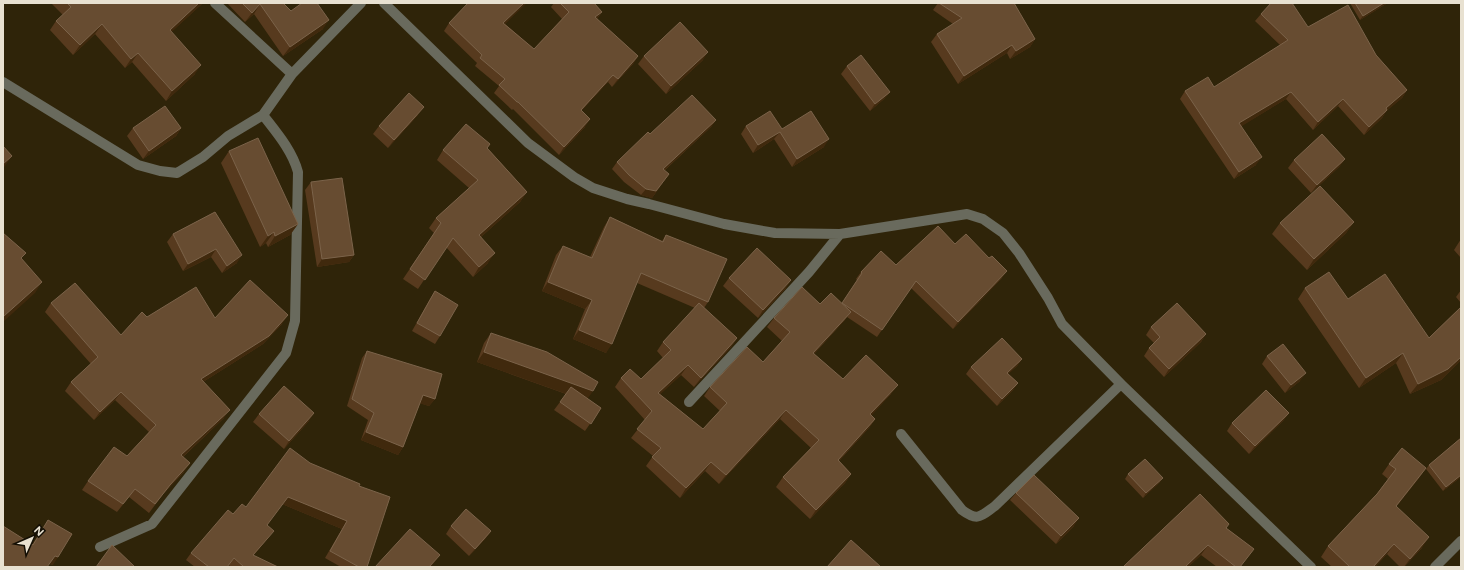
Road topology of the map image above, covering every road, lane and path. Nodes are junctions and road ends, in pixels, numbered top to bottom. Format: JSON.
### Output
{"nodes":[{"id":1,"x":215,"y":3,"type":"edge"},
{"id":2,"x":360,"y":3,"type":"edge"},
{"id":3,"x":384,"y":3,"type":"edge"},
{"id":4,"x":292,"y":74,"type":"junction"},
{"id":5,"x":3,"y":82,"type":"edge"},
{"id":6,"x":263,"y":114,"type":"junction"},
{"id":7,"x":840,"y":234,"type":"junction"},
{"id":8,"x":1121,"y":384,"type":"junction"},
{"id":9,"x":689,"y":402,"type":"dead end"},
{"id":10,"x":901,"y":434,"type":"dead end"},
{"id":11,"x":1461,"y":541,"type":"edge"},
{"id":12,"x":100,"y":547,"type":"dead end"},
{"id":13,"x":1311,"y":567,"type":"edge"},
{"id":14,"x":1436,"y":567,"type":"edge"}],
"edges":[{"from":1,"to":4,"type":"street"},
{"from":2,"to":4,"type":"street"},
{"from":3,"to":7,"type":"street"},
{"from":4,"to":6,"type":"street"},
{"from":5,"to":6,"type":"street"},
{"from":6,"to":12,"type":"street"},
{"from":7,"to":8,"type":"street"},
{"from":7,"to":9,"type":"street"},
{"from":8,"to":10,"type":"street"},
{"from":8,"to":13,"type":"street"},
{"from":11,"to":14,"type":"street"}]}
